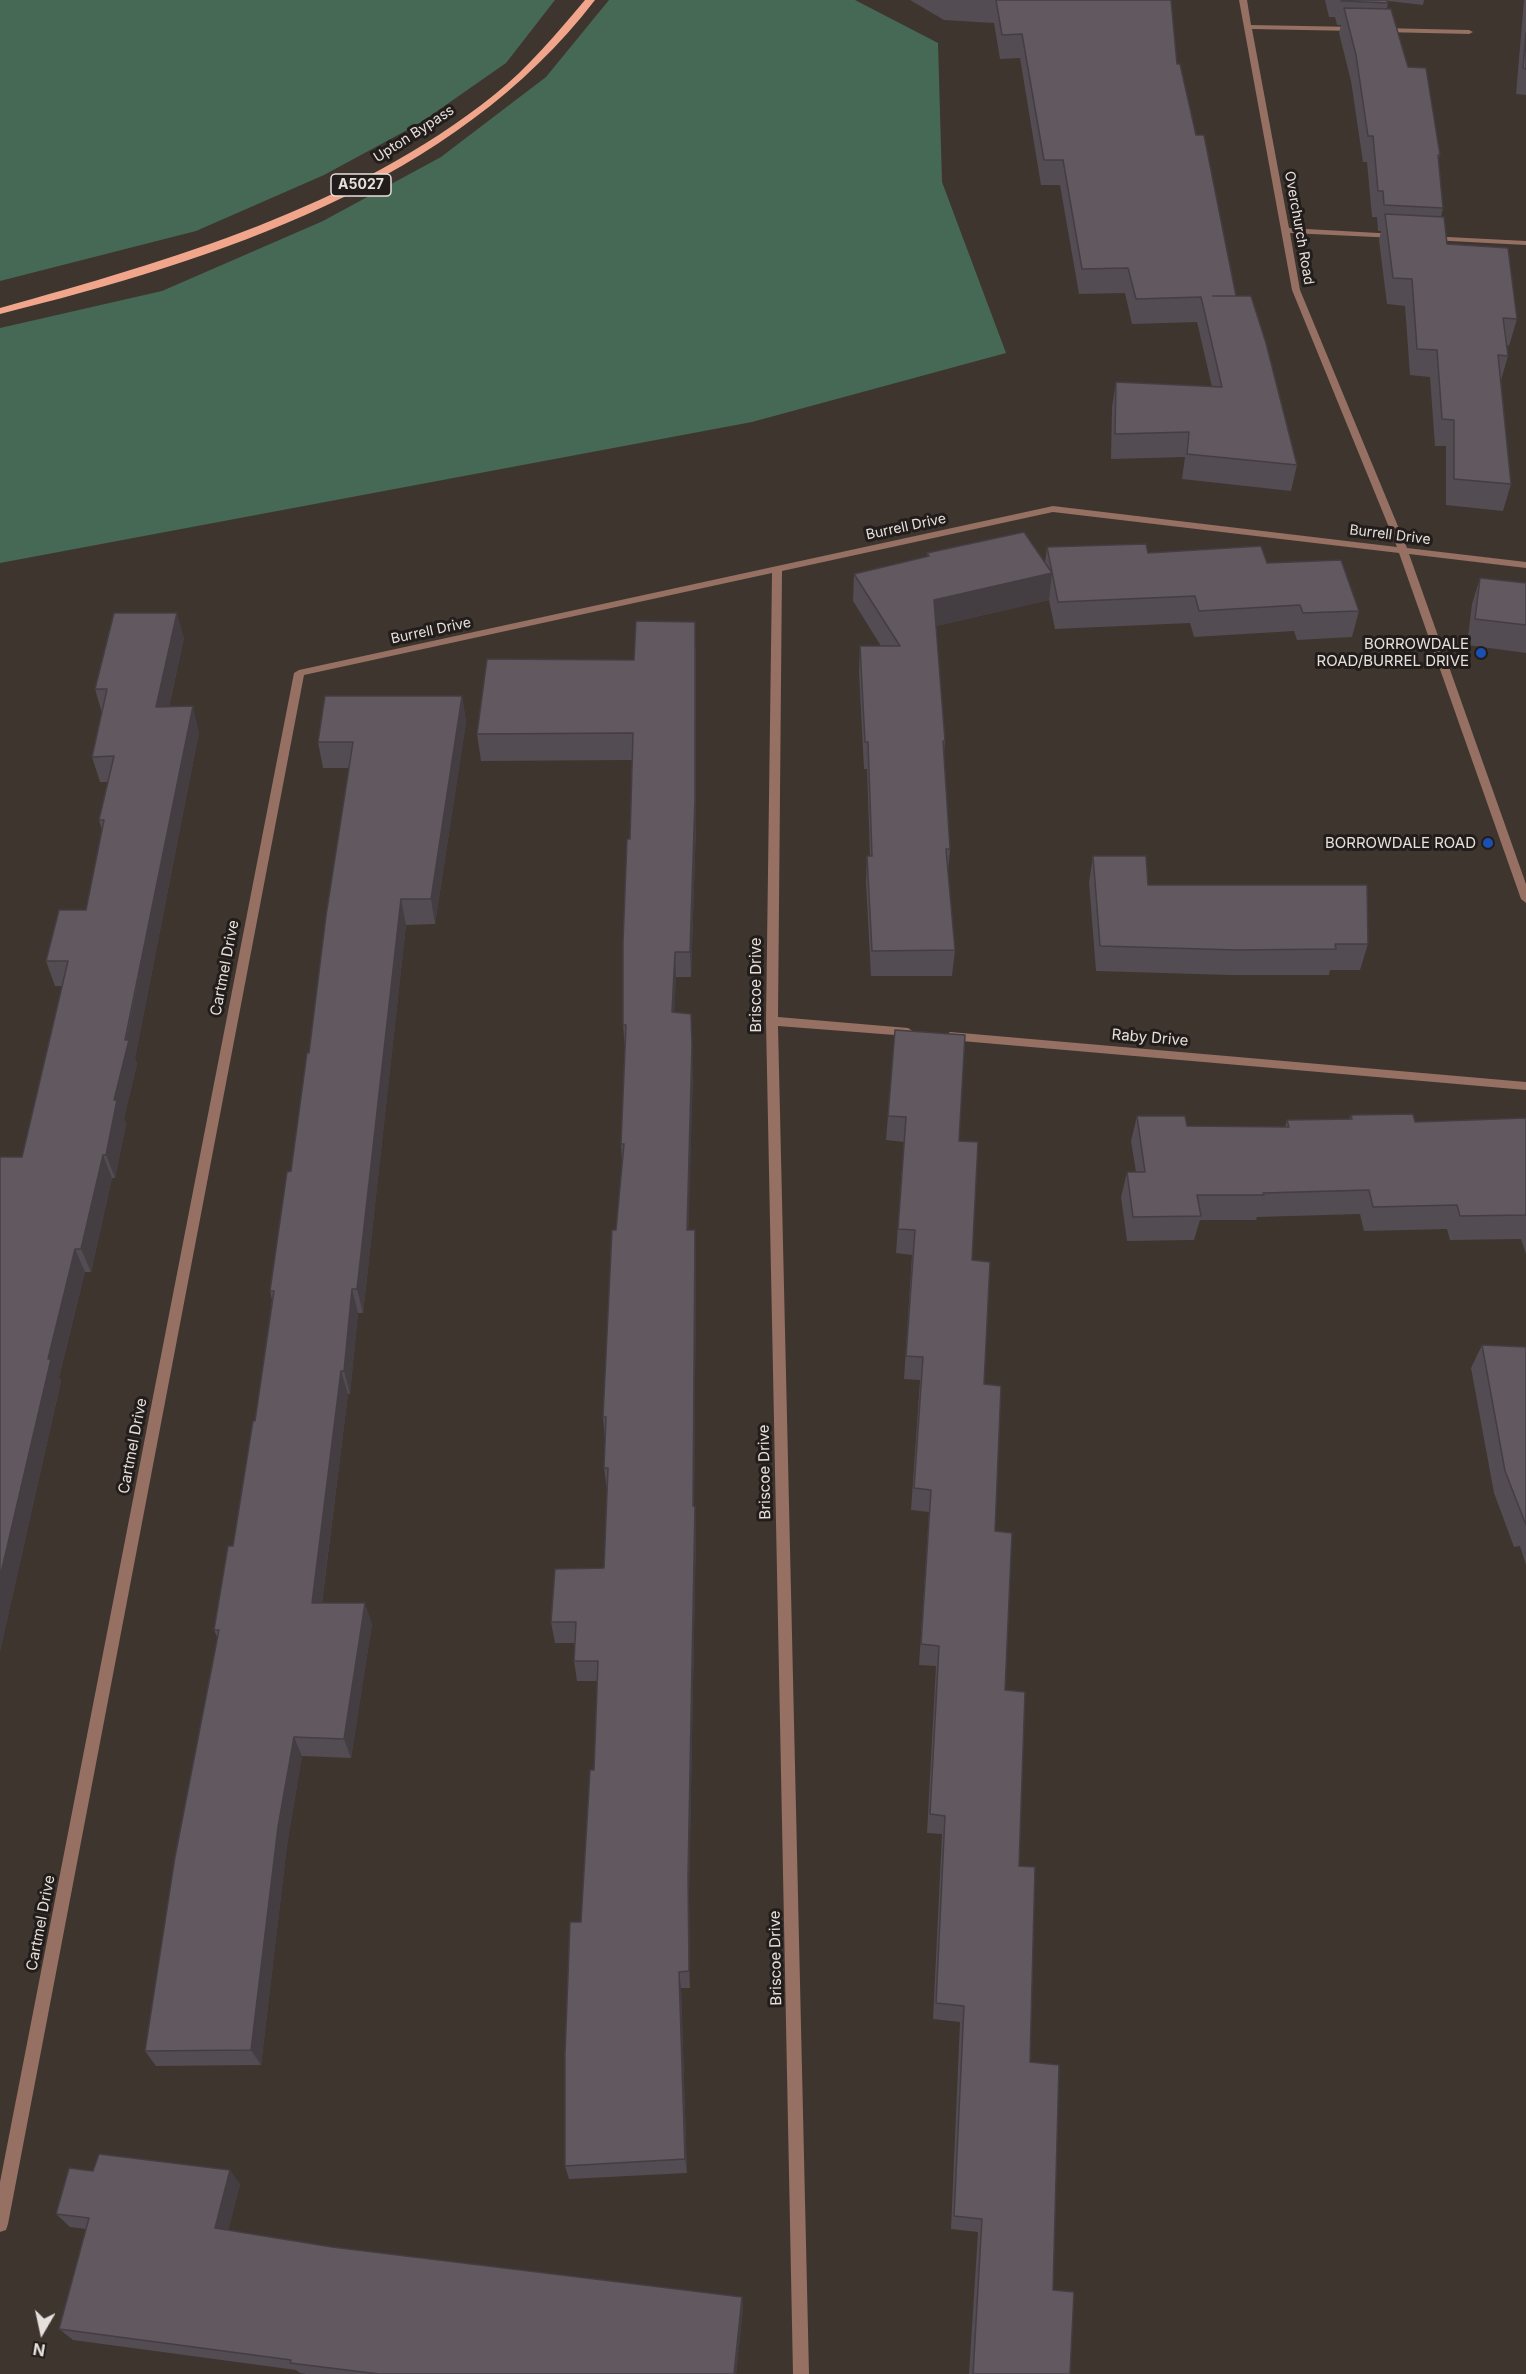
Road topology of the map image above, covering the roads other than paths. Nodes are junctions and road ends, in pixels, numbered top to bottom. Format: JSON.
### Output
{"nodes":[{"id":1,"x":590,"y":0,"type":"edge"},
{"id":2,"x":1244,"y":0,"type":"edge"},
{"id":3,"x":1249,"y":27,"type":"junction"},
{"id":4,"x":1365,"y":30,"type":"edge"},
{"id":5,"x":1376,"y":30,"type":"edge"},
{"id":6,"x":1468,"y":32,"type":"dead end"},
{"id":7,"x":1286,"y":230,"type":"junction"},
{"id":8,"x":1401,"y":236,"type":"edge"},
{"id":9,"x":1423,"y":238,"type":"edge"},
{"id":10,"x":1526,"y":243,"type":"edge"},
{"id":11,"x":83,"y":289,"type":"junction"},
{"id":12,"x":0,"y":301,"type":"edge"},
{"id":13,"x":0,"y":311,"type":"edge"},
{"id":14,"x":1403,"y":550,"type":"junction"},
{"id":15,"x":1526,"y":565,"type":"edge"},
{"id":16,"x":777,"y":568,"type":"junction"},
{"id":17,"x":299,"y":674,"type":"joint"},
{"id":18,"x":1526,"y":899,"type":"edge"},
{"id":19,"x":772,"y":1021,"type":"junction"},
{"id":20,"x":1526,"y":1086,"type":"edge"},
{"id":21,"x":0,"y":2224,"type":"edge"},
{"id":22,"x":801,"y":2374,"type":"edge"}],
"edges":[{"from":1,"to":11,"type":"main road","name":"Upton Bypass","number":"A5027"},
{"from":2,"to":3,"type":"street","name":"Overchurch Road"},
{"from":3,"to":4,"type":"street"},
{"from":3,"to":7,"type":"street","name":"Overchurch Road"},
{"from":5,"to":6,"type":"street"},
{"from":7,"to":8,"type":"street"},
{"from":7,"to":14,"type":"street","name":"Overchurch Road"},
{"from":9,"to":10,"type":"street"},
{"from":11,"to":12,"type":"main road","name":"Upton Bypass","number":"A5027"},
{"from":11,"to":13,"type":"main road","name":"Upton Bypass","number":"A5027"},
{"from":14,"to":15,"type":"street","name":"Burrell Drive"},
{"from":14,"to":16,"type":"street","name":"Burrell Drive"},
{"from":14,"to":18,"type":"street"},
{"from":16,"to":17,"type":"street","name":"Burrell Drive"},
{"from":16,"to":19,"type":"street","name":"Briscoe Drive"},
{"from":17,"to":21,"type":"street","name":"Cartmel Drive"},
{"from":19,"to":20,"type":"street","name":"Raby Drive"},
{"from":19,"to":22,"type":"street","name":"Briscoe Drive"}]}
